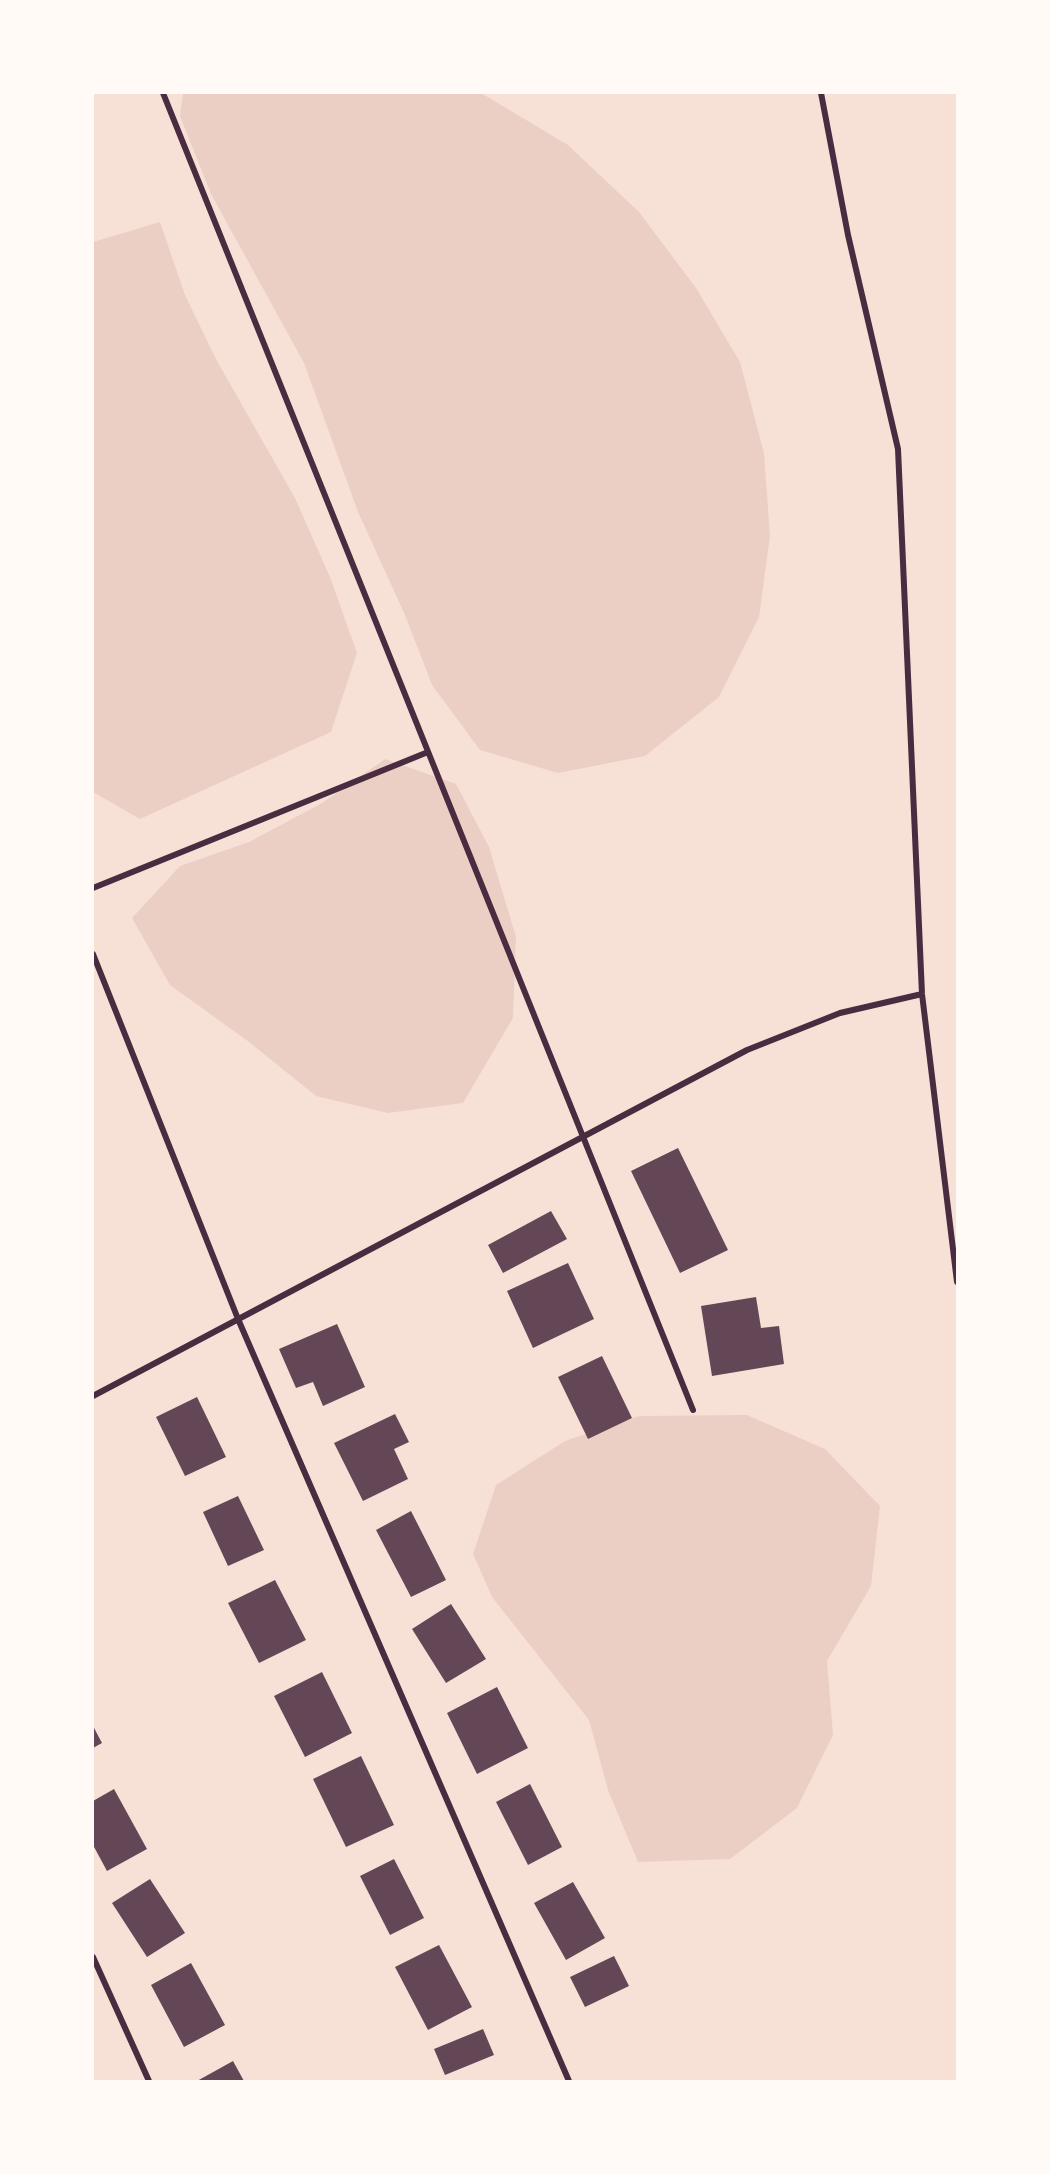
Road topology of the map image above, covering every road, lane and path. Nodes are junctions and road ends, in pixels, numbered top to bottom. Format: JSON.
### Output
{"nodes":[{"id":1,"x":163,"y":93,"type":"edge"},
{"id":2,"x":821,"y":93,"type":"edge"},
{"id":3,"x":428,"y":752,"type":"junction"},
{"id":4,"x":93,"y":888,"type":"edge"},
{"id":5,"x":93,"y":954,"type":"edge"},
{"id":6,"x":922,"y":994,"type":"junction"},
{"id":7,"x":583,"y":1137,"type":"junction"},
{"id":8,"x":957,"y":1282,"type":"edge"},
{"id":9,"x":238,"y":1319,"type":"junction"},
{"id":10,"x":93,"y":1396,"type":"edge"},
{"id":11,"x":693,"y":1410,"type":"dead end"},
{"id":12,"x":93,"y":1957,"type":"edge"},
{"id":13,"x":149,"y":2081,"type":"edge"},
{"id":14,"x":569,"y":2081,"type":"edge"}],
"edges":[{"from":1,"to":3,"type":"street"},
{"from":2,"to":6,"type":"street"},
{"from":3,"to":4,"type":"street"},
{"from":3,"to":7,"type":"street"},
{"from":5,"to":9,"type":"street"},
{"from":6,"to":7,"type":"street"},
{"from":6,"to":8,"type":"street"},
{"from":7,"to":9,"type":"street"},
{"from":7,"to":11,"type":"street"},
{"from":9,"to":10,"type":"street"},
{"from":9,"to":14,"type":"street"},
{"from":12,"to":13,"type":"street"}]}
